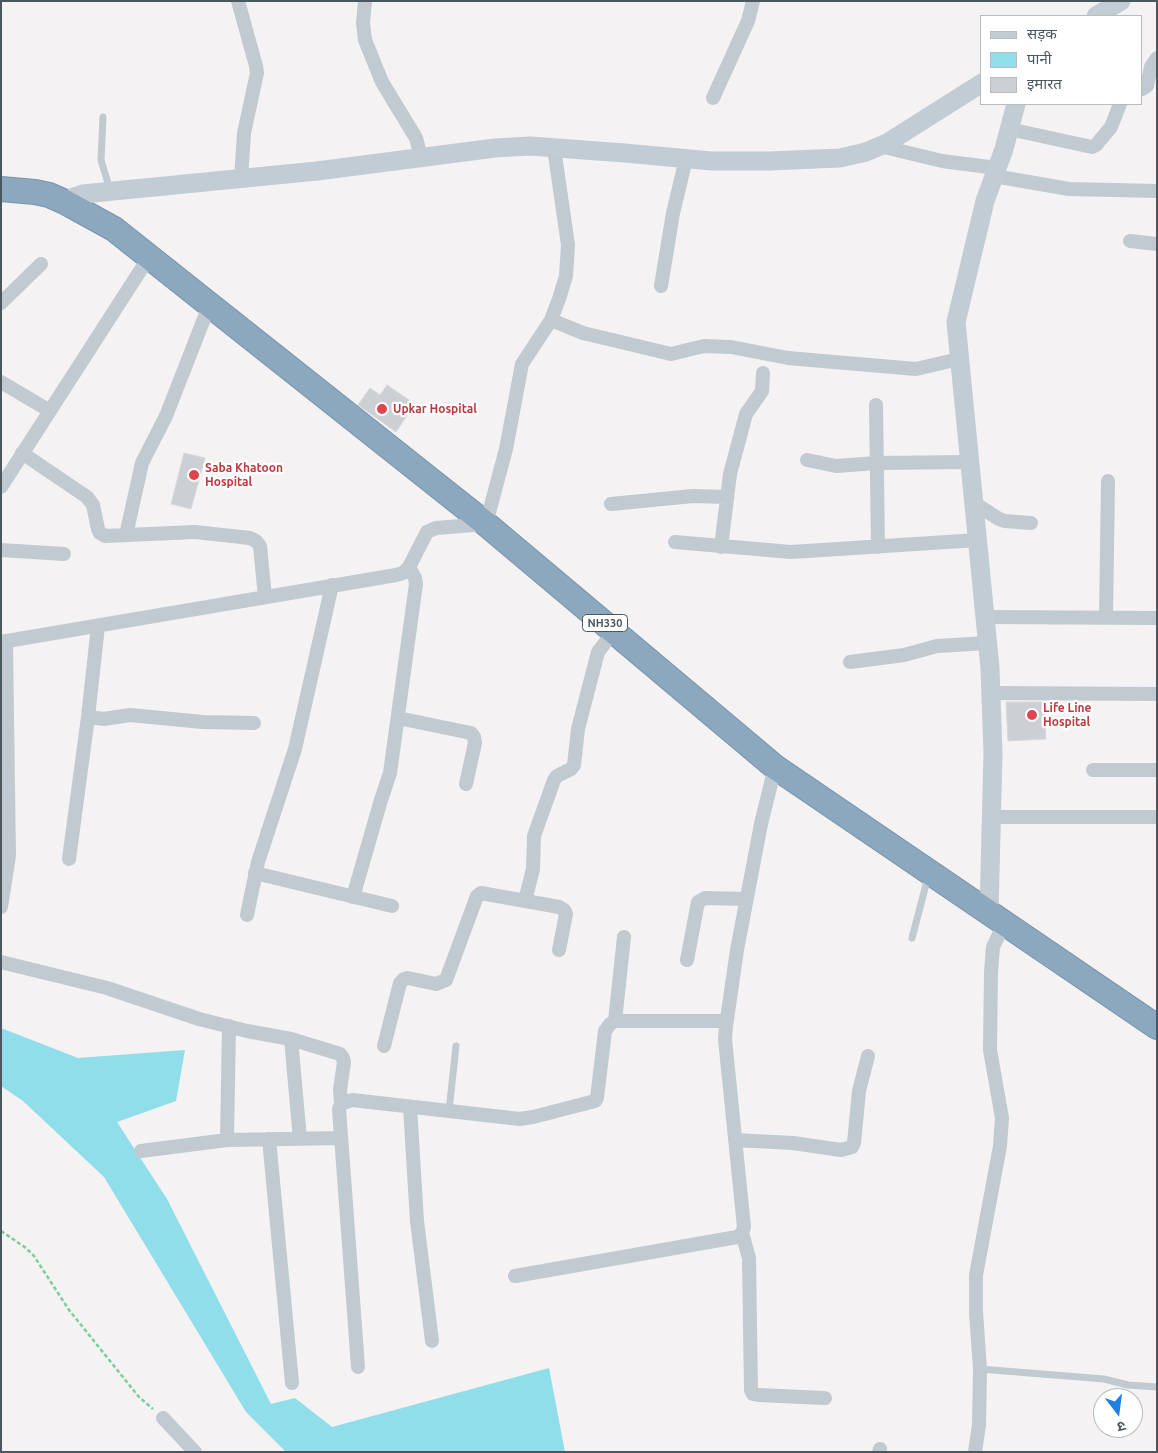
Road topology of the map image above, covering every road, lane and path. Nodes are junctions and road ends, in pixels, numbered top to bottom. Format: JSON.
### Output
{"nodes":[{"id":1,"x":238,"y":1,"type":"edge"},
{"id":2,"x":365,"y":1,"type":"edge"},
{"id":3,"x":753,"y":1,"type":"edge"},
{"id":4,"x":1121,"y":1,"type":"edge"},
{"id":5,"x":1098,"y":15,"type":"edge"},
{"id":6,"x":1157,"y":58,"type":"edge"},
{"id":7,"x":980,"y":84,"type":"edge"},
{"id":8,"x":1143,"y":88,"type":"edge"},
{"id":9,"x":712,"y":98,"type":"dead end"},
{"id":10,"x":1016,"y":105,"type":"edge"},
{"id":11,"x":1120,"y":105,"type":"edge"},
{"id":12,"x":103,"y":117,"type":"dead end"},
{"id":13,"x":1020,"y":131,"type":"junction"},
{"id":14,"x":880,"y":146,"type":"junction"},
{"id":15,"x":554,"y":148,"type":"junction"},
{"id":16,"x":421,"y":158,"type":"junction"},
{"id":17,"x":686,"y":158,"type":"junction"},
{"id":18,"x":1001,"y":175,"type":"junction"},
{"id":19,"x":241,"y":179,"type":"junction"},
{"id":20,"x":1,"y":189,"type":"edge"},
{"id":21,"x":1157,"y":190,"type":"edge"},
{"id":22,"x":111,"y":192,"type":"junction"},
{"id":23,"x":65,"y":202,"type":"junction"},
{"id":24,"x":1130,"y":241,"type":"dead end"},
{"id":25,"x":1157,"y":244,"type":"edge"},
{"id":26,"x":149,"y":258,"type":"junction"},
{"id":27,"x":41,"y":264,"type":"dead end"},
{"id":28,"x":661,"y":286,"type":"dead end"},
{"id":29,"x":1,"y":303,"type":"edge"},
{"id":30,"x":210,"y":306,"type":"junction"},
{"id":31,"x":551,"y":320,"type":"junction"},
{"id":32,"x":959,"y":359,"type":"junction"},
{"id":33,"x":763,"y":373,"type":"dead end"},
{"id":34,"x":1,"y":382,"type":"edge"},
{"id":35,"x":876,"y":405,"type":"dead end"},
{"id":36,"x":50,"y":411,"type":"junction"},
{"id":37,"x":22,"y":453,"type":"junction"},
{"id":38,"x":807,"y":460,"type":"dead end"},
{"id":39,"x":970,"y":462,"type":"junction"},
{"id":40,"x":876,"y":463,"type":"junction"},
{"id":41,"x":1108,"y":481,"type":"dead end"},
{"id":42,"x":1,"y":487,"type":"edge"},
{"id":43,"x":727,"y":497,"type":"junction"},
{"id":44,"x":974,"y":503,"type":"junction"},
{"id":45,"x":611,"y":504,"type":"dead end"},
{"id":46,"x":1031,"y":523,"type":"dead end"},
{"id":47,"x":486,"y":524,"type":"junction"},
{"id":48,"x":126,"y":535,"type":"junction"},
{"id":49,"x":978,"y":540,"type":"junction"},
{"id":50,"x":675,"y":542,"type":"dead end"},
{"id":51,"x":722,"y":546,"type":"junction"},
{"id":52,"x":878,"y":547,"type":"junction"},
{"id":53,"x":1,"y":550,"type":"edge"},
{"id":54,"x":64,"y":554,"type":"dead end"},
{"id":55,"x":409,"y":567,"type":"junction"},
{"id":56,"x":332,"y":585,"type":"junction"},
{"id":57,"x":265,"y":597,"type":"junction"},
{"id":58,"x":985,"y":617,"type":"junction"},
{"id":59,"x":1106,"y":617,"type":"junction"},
{"id":60,"x":1157,"y":618,"type":"edge"},
{"id":61,"x":98,"y":626,"type":"junction"},
{"id":62,"x":614,"y":631,"type":"junction"},
{"id":63,"x":4,"y":642,"type":"edge"},
{"id":64,"x":988,"y":643,"type":"junction"},
{"id":65,"x":850,"y":662,"type":"dead end"},
{"id":66,"x":991,"y":693,"type":"junction"},
{"id":67,"x":1157,"y":694,"type":"edge"},
{"id":68,"x":88,"y":717,"type":"junction"},
{"id":69,"x":398,"y":718,"type":"junction"},
{"id":70,"x":254,"y":723,"type":"dead end"},
{"id":71,"x":775,"y":767,"type":"junction"},
{"id":72,"x":1093,"y":770,"type":"dead end"},
{"id":73,"x":1157,"y":770,"type":"edge"},
{"id":74,"x":466,"y":784,"type":"dead end"},
{"id":75,"x":990,"y":817,"type":"junction"},
{"id":76,"x":1157,"y":817,"type":"edge"},
{"id":77,"x":68,"y":858,"type":"dead end"},
{"id":78,"x":929,"y":872,"type":"junction"},
{"id":79,"x":255,"y":874,"type":"junction"},
{"id":80,"x":353,"y":897,"type":"junction"},
{"id":81,"x":746,"y":899,"type":"junction"},
{"id":82,"x":525,"y":900,"type":"junction"},
{"id":83,"x":392,"y":906,"type":"dead end"},
{"id":84,"x":1,"y":907,"type":"edge"},
{"id":85,"x":247,"y":915,"type":"dead end"},
{"id":86,"x":996,"y":918,"type":"junction"},
{"id":87,"x":624,"y":937,"type":"dead end"},
{"id":88,"x":912,"y":938,"type":"dead end"},
{"id":89,"x":559,"y":950,"type":"dead end"},
{"id":90,"x":687,"y":960,"type":"dead end"},
{"id":91,"x":1,"y":962,"type":"edge"},
{"id":92,"x":615,"y":1021,"type":"junction"},
{"id":93,"x":726,"y":1021,"type":"junction"},
{"id":94,"x":229,"y":1026,"type":"junction"},
{"id":95,"x":1156,"y":1026,"type":"edge"},
{"id":96,"x":291,"y":1039,"type":"junction"},
{"id":97,"x":384,"y":1046,"type":"dead end"},
{"id":98,"x":456,"y":1046,"type":"dead end"},
{"id":99,"x":868,"y":1056,"type":"dead end"},
{"id":100,"x":341,"y":1104,"type":"junction"},
{"id":101,"x":410,"y":1107,"type":"junction"},
{"id":102,"x":449,"y":1111,"type":"junction"},
{"id":103,"x":341,"y":1138,"type":"junction"},
{"id":104,"x":269,"y":1139,"type":"junction"},
{"id":105,"x":300,"y":1139,"type":"junction"},
{"id":106,"x":227,"y":1140,"type":"junction"},
{"id":107,"x":735,"y":1140,"type":"junction"},
{"id":108,"x":141,"y":1151,"type":"dead end"},
{"id":109,"x":1,"y":1231,"type":"edge"},
{"id":110,"x":742,"y":1233,"type":"junction"},
{"id":111,"x":515,"y":1276,"type":"dead end"},
{"id":112,"x":432,"y":1341,"type":"dead end"},
{"id":113,"x":358,"y":1367,"type":"dead end"},
{"id":114,"x":980,"y":1369,"type":"junction"},
{"id":115,"x":292,"y":1383,"type":"dead end"},
{"id":116,"x":1157,"y":1387,"type":"edge"},
{"id":117,"x":825,"y":1398,"type":"dead end"},
{"id":118,"x":162,"y":1418,"type":"joint"},
{"id":119,"x":195,"y":1452,"type":"edge"},
{"id":120,"x":975,"y":1452,"type":"edge"}],
"edges":[{"from":1,"to":19,"type":"street"},
{"from":2,"to":16,"type":"street"},
{"from":3,"to":9,"type":"street"},
{"from":4,"to":5,"type":"main road"},
{"from":6,"to":8,"type":"street"},
{"from":7,"to":14,"type":"main road"},
{"from":10,"to":13,"type":"main road"},
{"from":11,"to":13,"type":"street"},
{"from":12,"to":22,"type":"lane"},
{"from":13,"to":18,"type":"main road"},
{"from":14,"to":17,"type":"main road"},
{"from":14,"to":18,"type":"street"},
{"from":15,"to":16,"type":"main road"},
{"from":15,"to":17,"type":"main road"},
{"from":15,"to":31,"type":"street"},
{"from":16,"to":19,"type":"main road"},
{"from":17,"to":28,"type":"street"},
{"from":18,"to":21,"type":"street"},
{"from":18,"to":32,"type":"main road"},
{"from":19,"to":22,"type":"main road"},
{"from":20,"to":23,"type":"highway","number":"NH330"},
{"from":22,"to":23,"type":"main road"},
{"from":23,"to":26,"type":"highway","number":"NH330"},
{"from":24,"to":25,"type":"street"},
{"from":26,"to":30,"type":"highway","number":"NH330"},
{"from":26,"to":36,"type":"street"},
{"from":27,"to":29,"type":"street"},
{"from":30,"to":47,"type":"highway","number":"NH330"},
{"from":30,"to":48,"type":"street"},
{"from":31,"to":32,"type":"street"},
{"from":31,"to":47,"type":"street"},
{"from":32,"to":39,"type":"main road"},
{"from":33,"to":43,"type":"street"},
{"from":34,"to":36,"type":"street"},
{"from":35,"to":40,"type":"street"},
{"from":36,"to":37,"type":"street"},
{"from":37,"to":42,"type":"street"},
{"from":37,"to":48,"type":"street"},
{"from":38,"to":40,"type":"street"},
{"from":39,"to":40,"type":"street"},
{"from":39,"to":44,"type":"main road"},
{"from":40,"to":52,"type":"street"},
{"from":41,"to":59,"type":"street"},
{"from":43,"to":45,"type":"street"},
{"from":43,"to":51,"type":"street"},
{"from":44,"to":46,"type":"street"},
{"from":44,"to":49,"type":"main road"},
{"from":47,"to":55,"type":"street"},
{"from":47,"to":62,"type":"highway","number":"NH330"},
{"from":48,"to":57,"type":"street"},
{"from":49,"to":52,"type":"street"},
{"from":49,"to":58,"type":"main road"},
{"from":50,"to":51,"type":"street"},
{"from":51,"to":52,"type":"street"},
{"from":53,"to":54,"type":"street"},
{"from":55,"to":56,"type":"street"},
{"from":55,"to":69,"type":"street"},
{"from":56,"to":57,"type":"street"},
{"from":56,"to":79,"type":"street"},
{"from":57,"to":61,"type":"street"},
{"from":58,"to":59,"type":"street"},
{"from":58,"to":64,"type":"main road"},
{"from":59,"to":60,"type":"street"},
{"from":61,"to":63,"type":"street"},
{"from":61,"to":68,"type":"street"},
{"from":62,"to":71,"type":"highway","number":"NH330"},
{"from":62,"to":82,"type":"street"},
{"from":63,"to":84,"type":"street"},
{"from":64,"to":65,"type":"street"},
{"from":64,"to":66,"type":"main road"},
{"from":66,"to":67,"type":"street"},
{"from":66,"to":75,"type":"main road"},
{"from":68,"to":70,"type":"street"},
{"from":68,"to":77,"type":"street"},
{"from":69,"to":74,"type":"street"},
{"from":69,"to":80,"type":"street"},
{"from":71,"to":78,"type":"highway","number":"NH330"},
{"from":71,"to":81,"type":"street"},
{"from":72,"to":73,"type":"street"},
{"from":75,"to":76,"type":"street"},
{"from":75,"to":86,"type":"main road"},
{"from":78,"to":86,"type":"highway","number":"NH330"},
{"from":78,"to":88,"type":"lane"},
{"from":79,"to":80,"type":"street"},
{"from":79,"to":85,"type":"street"},
{"from":80,"to":83,"type":"street"},
{"from":81,"to":90,"type":"street"},
{"from":81,"to":93,"type":"street"},
{"from":82,"to":89,"type":"street"},
{"from":82,"to":97,"type":"street"},
{"from":86,"to":95,"type":"highway","number":"NH330"},
{"from":86,"to":114,"type":"street"},
{"from":87,"to":92,"type":"street"},
{"from":91,"to":94,"type":"street"},
{"from":92,"to":93,"type":"street"},
{"from":92,"to":102,"type":"street"},
{"from":93,"to":107,"type":"street"},
{"from":94,"to":96,"type":"street"},
{"from":94,"to":106,"type":"street"},
{"from":96,"to":100,"type":"street"},
{"from":96,"to":105,"type":"street"},
{"from":98,"to":102,"type":"lane"},
{"from":99,"to":107,"type":"street"},
{"from":100,"to":101,"type":"street"},
{"from":100,"to":103,"type":"street"},
{"from":101,"to":102,"type":"street"},
{"from":101,"to":112,"type":"street"},
{"from":103,"to":105,"type":"street"},
{"from":103,"to":113,"type":"street"},
{"from":104,"to":105,"type":"street"},
{"from":104,"to":106,"type":"street"},
{"from":104,"to":115,"type":"street"},
{"from":106,"to":108,"type":"street"},
{"from":107,"to":110,"type":"street"},
{"from":109,"to":118,"type":"path"},
{"from":110,"to":111,"type":"street"},
{"from":110,"to":117,"type":"street"},
{"from":114,"to":116,"type":"lane"},
{"from":114,"to":120,"type":"street"},
{"from":118,"to":119,"type":"street"}]}
